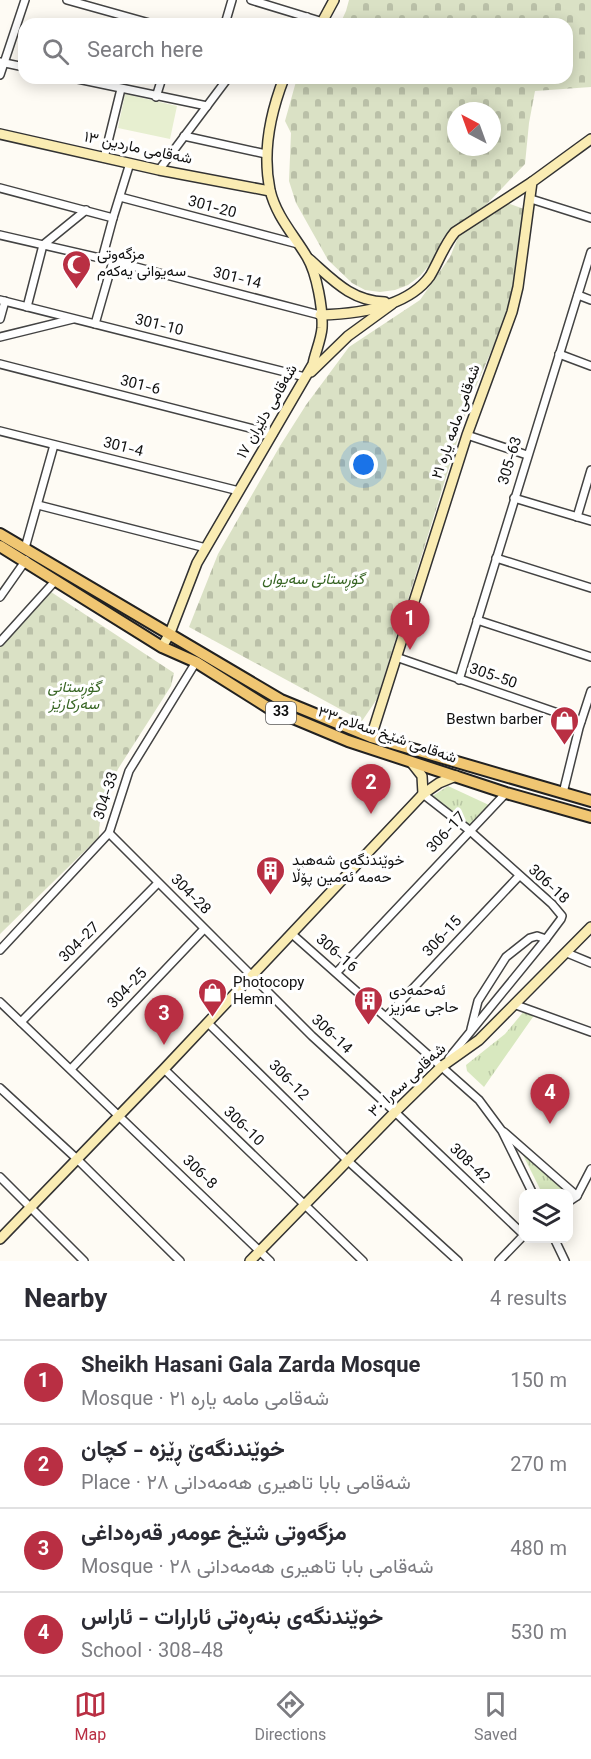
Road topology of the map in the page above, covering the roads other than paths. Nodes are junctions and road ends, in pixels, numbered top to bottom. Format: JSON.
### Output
{"nodes":[{"id":1,"x":25,"y":0,"type":"edge"},
{"id":2,"x":67,"y":0,"type":"edge"},
{"id":3,"x":232,"y":0,"type":"edge"},
{"id":4,"x":251,"y":0,"type":"edge"},
{"id":5,"x":334,"y":0,"type":"edge"},
{"id":6,"x":307,"y":17,"type":"edge"},
{"id":7,"x":18,"y":18,"type":"edge"},
{"id":8,"x":132,"y":18,"type":"edge"},
{"id":9,"x":227,"y":18,"type":"edge"},
{"id":10,"x":325,"y":18,"type":"edge"},
{"id":11,"x":18,"y":19,"type":"edge"},
{"id":12,"x":2,"y":62,"type":"edge"},
{"id":13,"x":18,"y":66,"type":"edge"},
{"id":14,"x":0,"y":75,"type":"edge"},
{"id":15,"x":99,"y":84,"type":"edge"},
{"id":16,"x":160,"y":84,"type":"edge"},
{"id":17,"x":224,"y":84,"type":"edge"},
{"id":18,"x":282,"y":84,"type":"edge"},
{"id":19,"x":121,"y":89,"type":"junction"},
{"id":20,"x":156,"y":97,"type":"junction"},
{"id":21,"x":207,"y":106,"type":"junction"},
{"id":22,"x":0,"y":134,"type":"edge"},
{"id":23,"x":184,"y":136,"type":"junction"},
{"id":24,"x":591,"y":139,"type":"edge"},
{"id":25,"x":587,"y":148,"type":"edge"},
{"id":26,"x":266,"y":154,"type":"junction"},
{"id":27,"x":104,"y":158,"type":"junction"},
{"id":28,"x":130,"y":163,"type":"junction"},
{"id":29,"x":159,"y":170,"type":"junction"},
{"id":30,"x":532,"y":182,"type":"junction"},
{"id":31,"x":0,"y":188,"type":"edge"},
{"id":32,"x":270,"y":191,"type":"junction"},
{"id":33,"x":120,"y":197,"type":"junction"},
{"id":34,"x":531,"y":199,"type":"junction"},
{"id":35,"x":86,"y":210,"type":"junction"},
{"id":36,"x":113,"y":218,"type":"junction"},
{"id":37,"x":591,"y":218,"type":"edge"},
{"id":38,"x":0,"y":235,"type":"edge"},
{"id":39,"x":298,"y":244,"type":"junction"},
{"id":40,"x":43,"y":245,"type":"junction"},
{"id":41,"x":591,"y":252,"type":"edge"},
{"id":42,"x":102,"y":259,"type":"junction"},
{"id":43,"x":309,"y":259,"type":"junction"},
{"id":44,"x":113,"y":261,"type":"junction"},
{"id":45,"x":578,"y":295,"type":"junction"},
{"id":46,"x":591,"y":300,"type":"edge"},
{"id":47,"x":2,"y":301,"type":"edge"},
{"id":48,"x":394,"y":302,"type":"junction"},
{"id":49,"x":27,"y":307,"type":"junction"},
{"id":50,"x":320,"y":315,"type":"junction"},
{"id":51,"x":0,"y":319,"type":"edge"},
{"id":52,"x":76,"y":319,"type":"junction"},
{"id":53,"x":95,"y":324,"type":"junction"},
{"id":54,"x":0,"y":337,"type":"edge"},
{"id":55,"x":559,"y":354,"type":"junction"},
{"id":56,"x":0,"y":364,"type":"edge"},
{"id":57,"x":591,"y":366,"type":"edge"},
{"id":58,"x":305,"y":377,"type":"junction"},
{"id":59,"x":0,"y":431,"type":"edge"},
{"id":60,"x":273,"y":434,"type":"junction"},
{"id":61,"x":467,"y":435,"type":"junction"},
{"id":62,"x":54,"y":445,"type":"junction"},
{"id":63,"x":527,"y":455,"type":"junction"},
{"id":64,"x":591,"y":470,"type":"edge"},
{"id":65,"x":239,"y":491,"type":"junction"},
{"id":66,"x":514,"y":498,"type":"junction"},
{"id":67,"x":38,"y":505,"type":"junction"},
{"id":68,"x":577,"y":517,"type":"junction"},
{"id":69,"x":591,"y":521,"type":"edge"},
{"id":70,"x":0,"y":534,"type":"edge"},
{"id":71,"x":0,"y":546,"type":"edge"},
{"id":72,"x":25,"y":548,"type":"junction"},
{"id":73,"x":206,"y":548,"type":"junction"},
{"id":74,"x":496,"y":558,"type":"junction"},
{"id":75,"x":26,"y":561,"type":"junction"},
{"id":76,"x":56,"y":580,"type":"junction"},
{"id":77,"x":591,"y":588,"type":"edge"},
{"id":78,"x":0,"y":597,"type":"edge"},
{"id":79,"x":477,"y":620,"type":"junction"},
{"id":80,"x":170,"y":633,"type":"junction"},
{"id":81,"x":0,"y":642,"type":"edge"},
{"id":82,"x":162,"y":646,"type":"junction"},
{"id":83,"x":396,"y":657,"type":"junction"},
{"id":84,"x":591,"y":657,"type":"edge"},
{"id":85,"x":196,"y":662,"type":"junction"},
{"id":86,"x":459,"y":680,"type":"junction"},
{"id":87,"x":591,"y":691,"type":"edge"},
{"id":88,"x":581,"y":721,"type":"junction"},
{"id":89,"x":371,"y":737,"type":"junction"},
{"id":90,"x":411,"y":761,"type":"junction"},
{"id":91,"x":500,"y":775,"type":"junction"},
{"id":92,"x":456,"y":776,"type":"junction"},
{"id":93,"x":524,"y":782,"type":"junction"},
{"id":94,"x":501,"y":791,"type":"junction"},
{"id":95,"x":563,"y":793,"type":"junction"},
{"id":96,"x":423,"y":794,"type":"junction"},
{"id":97,"x":518,"y":796,"type":"junction"},
{"id":98,"x":591,"y":801,"type":"edge"},
{"id":99,"x":591,"y":817,"type":"edge"},
{"id":100,"x":469,"y":830,"type":"junction"},
{"id":101,"x":109,"y":833,"type":"junction"},
{"id":102,"x":519,"y":876,"type":"junction"},
{"id":103,"x":158,"y":883,"type":"junction"},
{"id":104,"x":591,"y":927,"type":"edge"},
{"id":105,"x":204,"y":929,"type":"junction"},
{"id":106,"x":292,"y":934,"type":"junction"},
{"id":107,"x":546,"y":939,"type":"junction"},
{"id":108,"x":0,"y":950,"type":"edge"},
{"id":109,"x":567,"y":953,"type":"junction"},
{"id":110,"x":591,"y":963,"type":"edge"},
{"id":111,"x":336,"y":972,"type":"junction"},
{"id":112,"x":252,"y":976,"type":"junction"},
{"id":113,"x":0,"y":1002,"type":"edge"},
{"id":114,"x":516,"y":1005,"type":"junction"},
{"id":115,"x":387,"y":1016,"type":"junction"},
{"id":116,"x":21,"y":1022,"type":"junction"},
{"id":117,"x":208,"y":1023,"type":"junction"},
{"id":118,"x":471,"y":1032,"type":"junction"},
{"id":119,"x":591,"y":1032,"type":"edge"},
{"id":120,"x":441,"y":1067,"type":"junction"},
{"id":121,"x":71,"y":1069,"type":"junction"},
{"id":122,"x":164,"y":1069,"type":"junction"},
{"id":123,"x":0,"y":1088,"type":"edge"},
{"id":124,"x":395,"y":1112,"type":"junction"},
{"id":125,"x":119,"y":1114,"type":"junction"},
{"id":126,"x":502,"y":1131,"type":"junction"},
{"id":127,"x":77,"y":1159,"type":"junction"},
{"id":128,"x":347,"y":1160,"type":"junction"},
{"id":129,"x":591,"y":1169,"type":"edge"},
{"id":130,"x":0,"y":1177,"type":"edge"},
{"id":131,"x":531,"y":1189,"type":"edge"},
{"id":132,"x":577,"y":1196,"type":"junction"},
{"id":133,"x":573,"y":1199,"type":"edge"},
{"id":134,"x":303,"y":1205,"type":"junction"},
{"id":135,"x":31,"y":1208,"type":"junction"},
{"id":136,"x":519,"y":1230,"type":"edge"},
{"id":137,"x":0,"y":1239,"type":"edge"},
{"id":138,"x":519,"y":1240,"type":"edge"},
{"id":139,"x":556,"y":1243,"type":"edge"},
{"id":140,"x":260,"y":1251,"type":"junction"},
{"id":141,"x":84,"y":1261,"type":"edge"},
{"id":142,"x":180,"y":1261,"type":"edge"},
{"id":143,"x":250,"y":1261,"type":"edge"},
{"id":144,"x":270,"y":1261,"type":"edge"},
{"id":145,"x":363,"y":1261,"type":"edge"},
{"id":146,"x":458,"y":1261,"type":"edge"},
{"id":147,"x":499,"y":1261,"type":"edge"},
{"id":148,"x":565,"y":1261,"type":"edge"}],
"edges":[{"from":1,"to":7,"type":"street"},
{"from":2,"to":8,"type":"street"},
{"from":3,"to":9,"type":"street"},
{"from":4,"to":6,"type":"street"},
{"from":5,"to":10,"type":"street"},
{"from":11,"to":12,"type":"street"},
{"from":12,"to":13,"type":"street"},
{"from":12,"to":14,"type":"street"},
{"from":15,"to":19,"type":"street"},
{"from":16,"to":20,"type":"street"},
{"from":17,"to":21,"type":"street"},
{"from":18,"to":26,"type":"street","name":"شەقامی دلێران ١٧"},
{"from":19,"to":20,"type":"street"},
{"from":19,"to":27,"type":"street"},
{"from":20,"to":21,"type":"street"},
{"from":21,"to":23,"type":"street"},
{"from":22,"to":27,"type":"street","name":"شەقامی ماردین ١٣"},
{"from":23,"to":26,"type":"street"},
{"from":23,"to":29,"type":"street"},
{"from":24,"to":25,"type":"street"},
{"from":25,"to":30,"type":"street"},
{"from":26,"to":32,"type":"street","name":"شەقامی دلێران ١٧"},
{"from":27,"to":28,"type":"street","name":"شەقامی ماردین ١٣"},
{"from":28,"to":29,"type":"street","name":"شەقامی ماردین ١٣"},
{"from":28,"to":33,"type":"street"},
{"from":29,"to":32,"type":"street","name":"شەقامی ماردین ١٣"},
{"from":30,"to":34,"type":"street","name":"شەقامی مامە یارە ٢١"},
{"from":30,"to":48,"type":"street"},
{"from":31,"to":35,"type":"street"},
{"from":32,"to":39,"type":"street","name":"شەقامی دلێران ١٧"},
{"from":33,"to":36,"type":"street"},
{"from":33,"to":39,"type":"street","name":"301-20"},
{"from":34,"to":37,"type":"street"},
{"from":34,"to":61,"type":"street","name":"شەقامی مامە یارە ٢١"},
{"from":35,"to":36,"type":"street"},
{"from":35,"to":40,"type":"street"},
{"from":36,"to":42,"type":"street"},
{"from":38,"to":40,"type":"street","name":"301-14"},
{"from":39,"to":43,"type":"street","name":"شەقامی دلێران ١٧"},
{"from":40,"to":42,"type":"street","name":"301-14"},
{"from":40,"to":49,"type":"street"},
{"from":41,"to":45,"type":"street","name":"305-63"},
{"from":42,"to":44,"type":"street","name":"301-14"},
{"from":43,"to":48,"type":"street"},
{"from":43,"to":50,"type":"street","name":"شەقامی دلێران ١٧"},
{"from":44,"to":50,"type":"street","name":"301-14"},
{"from":44,"to":53,"type":"street"},
{"from":45,"to":46,"type":"street"},
{"from":45,"to":55,"type":"street","name":"305-63"},
{"from":47,"to":49,"type":"street","name":"301-10"},
{"from":47,"to":51,"type":"street"},
{"from":48,"to":50,"type":"street"},
{"from":48,"to":58,"type":"street"},
{"from":49,"to":52,"type":"street","name":"301-10"},
{"from":50,"to":58,"type":"street","name":"شەقامی دلێران ١٧"},
{"from":52,"to":53,"type":"street","name":"301-10"},
{"from":52,"to":54,"type":"street"},
{"from":53,"to":58,"type":"street","name":"301-10"},
{"from":55,"to":57,"type":"street"},
{"from":55,"to":63,"type":"street","name":"305-63"},
{"from":56,"to":60,"type":"street","name":"301-6"},
{"from":58,"to":60,"type":"street","name":"شەقامی دلێران ١٧"},
{"from":59,"to":62,"type":"street","name":"301-4"},
{"from":60,"to":65,"type":"street","name":"شەقامی دلێران ١٧"},
{"from":61,"to":63,"type":"street"},
{"from":61,"to":83,"type":"street","name":"شەقامی مامە یارە ٢١"},
{"from":62,"to":65,"type":"street","name":"301-4"},
{"from":62,"to":67,"type":"street"},
{"from":63,"to":66,"type":"street","name":"305-63"},
{"from":64,"to":68,"type":"street"},
{"from":65,"to":73,"type":"street","name":"شەقامی دلێران ١٧"},
{"from":66,"to":68,"type":"street"},
{"from":66,"to":74,"type":"street","name":"305-63"},
{"from":67,"to":72,"type":"street"},
{"from":67,"to":73,"type":"street"},
{"from":68,"to":69,"type":"street"},
{"from":70,"to":72,"type":"main road","name":"شەقامی شێخ سەلام ٣٣","number":"33"},
{"from":71,"to":75,"type":"main road","name":"شەقامی شێخ سەلام ٣٣","number":"33"},
{"from":72,"to":80,"type":"main road","name":"شەقامی شێخ سەلام ٣٣","number":"33"},
{"from":73,"to":80,"type":"street","name":"شەقامی دلێران ١٧"},
{"from":74,"to":77,"type":"street"},
{"from":74,"to":79,"type":"street","name":"305-63"},
{"from":75,"to":76,"type":"main road","name":"شەقامی شێخ سەلام ٣٣","number":"33"},
{"from":75,"to":78,"type":"street"},
{"from":76,"to":81,"type":"street"},
{"from":76,"to":82,"type":"main road","name":"شەقامی شێخ سەلام ٣٣","number":"33"},
{"from":79,"to":84,"type":"street"},
{"from":79,"to":86,"type":"street","name":"305-63"},
{"from":80,"to":82,"type":"street","name":"شەقامی دلێران ١٧"},
{"from":80,"to":89,"type":"main road","name":"شەقامی شێخ سەلام ٣٣","number":"33"},
{"from":82,"to":85,"type":"main road","name":"شەقامی شێخ سەلام ٣٣","number":"33"},
{"from":83,"to":86,"type":"street","name":"305-50"},
{"from":83,"to":89,"type":"street","name":"شەقامی مامە یارە ٢١"},
{"from":85,"to":90,"type":"main road","name":"شەقامی شێخ سەلام ٣٣","number":"33"},
{"from":85,"to":101,"type":"street","name":"304-33"},
{"from":86,"to":88,"type":"street","name":"305-50"},
{"from":87,"to":88,"type":"street"},
{"from":88,"to":95,"type":"street"},
{"from":89,"to":91,"type":"main road","name":"شەقامی شێخ سەلام ٣٣","number":"33"},
{"from":90,"to":92,"type":"main road","name":"شەقامی شێخ سەلام ٣٣","number":"33"},
{"from":90,"to":96,"type":"street"},
{"from":91,"to":93,"type":"main road","name":"شەقامی شێخ سەلام ٣٣","number":"33"},
{"from":91,"to":94,"type":"main road"},
{"from":92,"to":94,"type":"main road","name":"شەقامی شێخ سەلام ٣٣","number":"33"},
{"from":92,"to":96,"type":"street"},
{"from":93,"to":95,"type":"main road","name":"شەقامی شێخ سەلام ٣٣","number":"33"},
{"from":93,"to":97,"type":"main road"},
{"from":94,"to":97,"type":"main road","name":"شەقامی شێخ سەلام ٣٣","number":"33"},
{"from":94,"to":100,"type":"street","name":"306-17"},
{"from":95,"to":98,"type":"main road","name":"شەقامی شێخ سەلام ٣٣","number":"33"},
{"from":96,"to":100,"type":"street","name":"306-18"},
{"from":96,"to":106,"type":"street"},
{"from":97,"to":99,"type":"main road","name":"شەقامی شێخ سەلام ٣٣","number":"33"},
{"from":100,"to":102,"type":"street","name":"306-18"},
{"from":100,"to":111,"type":"street","name":"306-17"},
{"from":101,"to":103,"type":"street","name":"304-28"},
{"from":101,"to":108,"type":"street","name":"304-33"},
{"from":102,"to":107,"type":"street","name":"306-18"},
{"from":102,"to":115,"type":"street","name":"306-15"},
{"from":103,"to":105,"type":"street","name":"304-28"},
{"from":103,"to":116,"type":"street","name":"304-27"},
{"from":104,"to":109,"type":"street","name":"شەقامی سەرا ٣٠"},
{"from":105,"to":112,"type":"street","name":"304-28"},
{"from":105,"to":121,"type":"street","name":"304-25"},
{"from":106,"to":111,"type":"street","name":"306-16"},
{"from":106,"to":112,"type":"street"},
{"from":107,"to":118,"type":"street","name":"306-18"},
{"from":107,"to":118,"type":"street"},
{"from":109,"to":110,"type":"street"},
{"from":109,"to":114,"type":"street","name":"شەقامی سەرا ٣٠"},
{"from":111,"to":115,"type":"street","name":"306-16"},
{"from":112,"to":117,"type":"street"},
{"from":112,"to":124,"type":"street","name":"306-14"},
{"from":113,"to":116,"type":"street","name":"306-8"},
{"from":114,"to":119,"type":"street"},
{"from":114,"to":120,"type":"street","name":"شەقامی سەرا ٣٠"},
{"from":115,"to":120,"type":"street","name":"306-16"},
{"from":116,"to":121,"type":"street","name":"306-8"},
{"from":117,"to":122,"type":"street"},
{"from":117,"to":128,"type":"street","name":"306-12"},
{"from":118,"to":120,"type":"street","name":"306-18"},
{"from":120,"to":124,"type":"street","name":"شەقامی سەرا ٣٠"},
{"from":120,"to":126,"type":"street","name":"306-16"},
{"from":121,"to":125,"type":"street","name":"306-8"},
{"from":122,"to":125,"type":"street"},
{"from":122,"to":134,"type":"street","name":"306-10"},
{"from":123,"to":127,"type":"street"},
{"from":124,"to":128,"type":"street","name":"شەقامی سەرا ٣٠"},
{"from":124,"to":136,"type":"street","name":"308-42"},
{"from":125,"to":127,"type":"street"},
{"from":125,"to":140,"type":"street","name":"306-8"},
{"from":126,"to":131,"type":"street"},
{"from":126,"to":132,"type":"street"},
{"from":127,"to":135,"type":"street"},
{"from":127,"to":142,"type":"street"},
{"from":128,"to":134,"type":"street","name":"شەقامی سەرا ٣٠"},
{"from":128,"to":146,"type":"street","name":"306-12"},
{"from":129,"to":132,"type":"street"},
{"from":130,"to":135,"type":"street"},
{"from":132,"to":133,"type":"street"},
{"from":134,"to":140,"type":"street","name":"شەقامی سەرا ٣٠"},
{"from":134,"to":145,"type":"street","name":"306-10"},
{"from":135,"to":137,"type":"street"},
{"from":135,"to":141,"type":"street"},
{"from":138,"to":147,"type":"street"},
{"from":139,"to":148,"type":"street"},
{"from":140,"to":143,"type":"street","name":"شەقامی سەرا ٣٠"},
{"from":140,"to":144,"type":"street","name":"306-8"}]}
